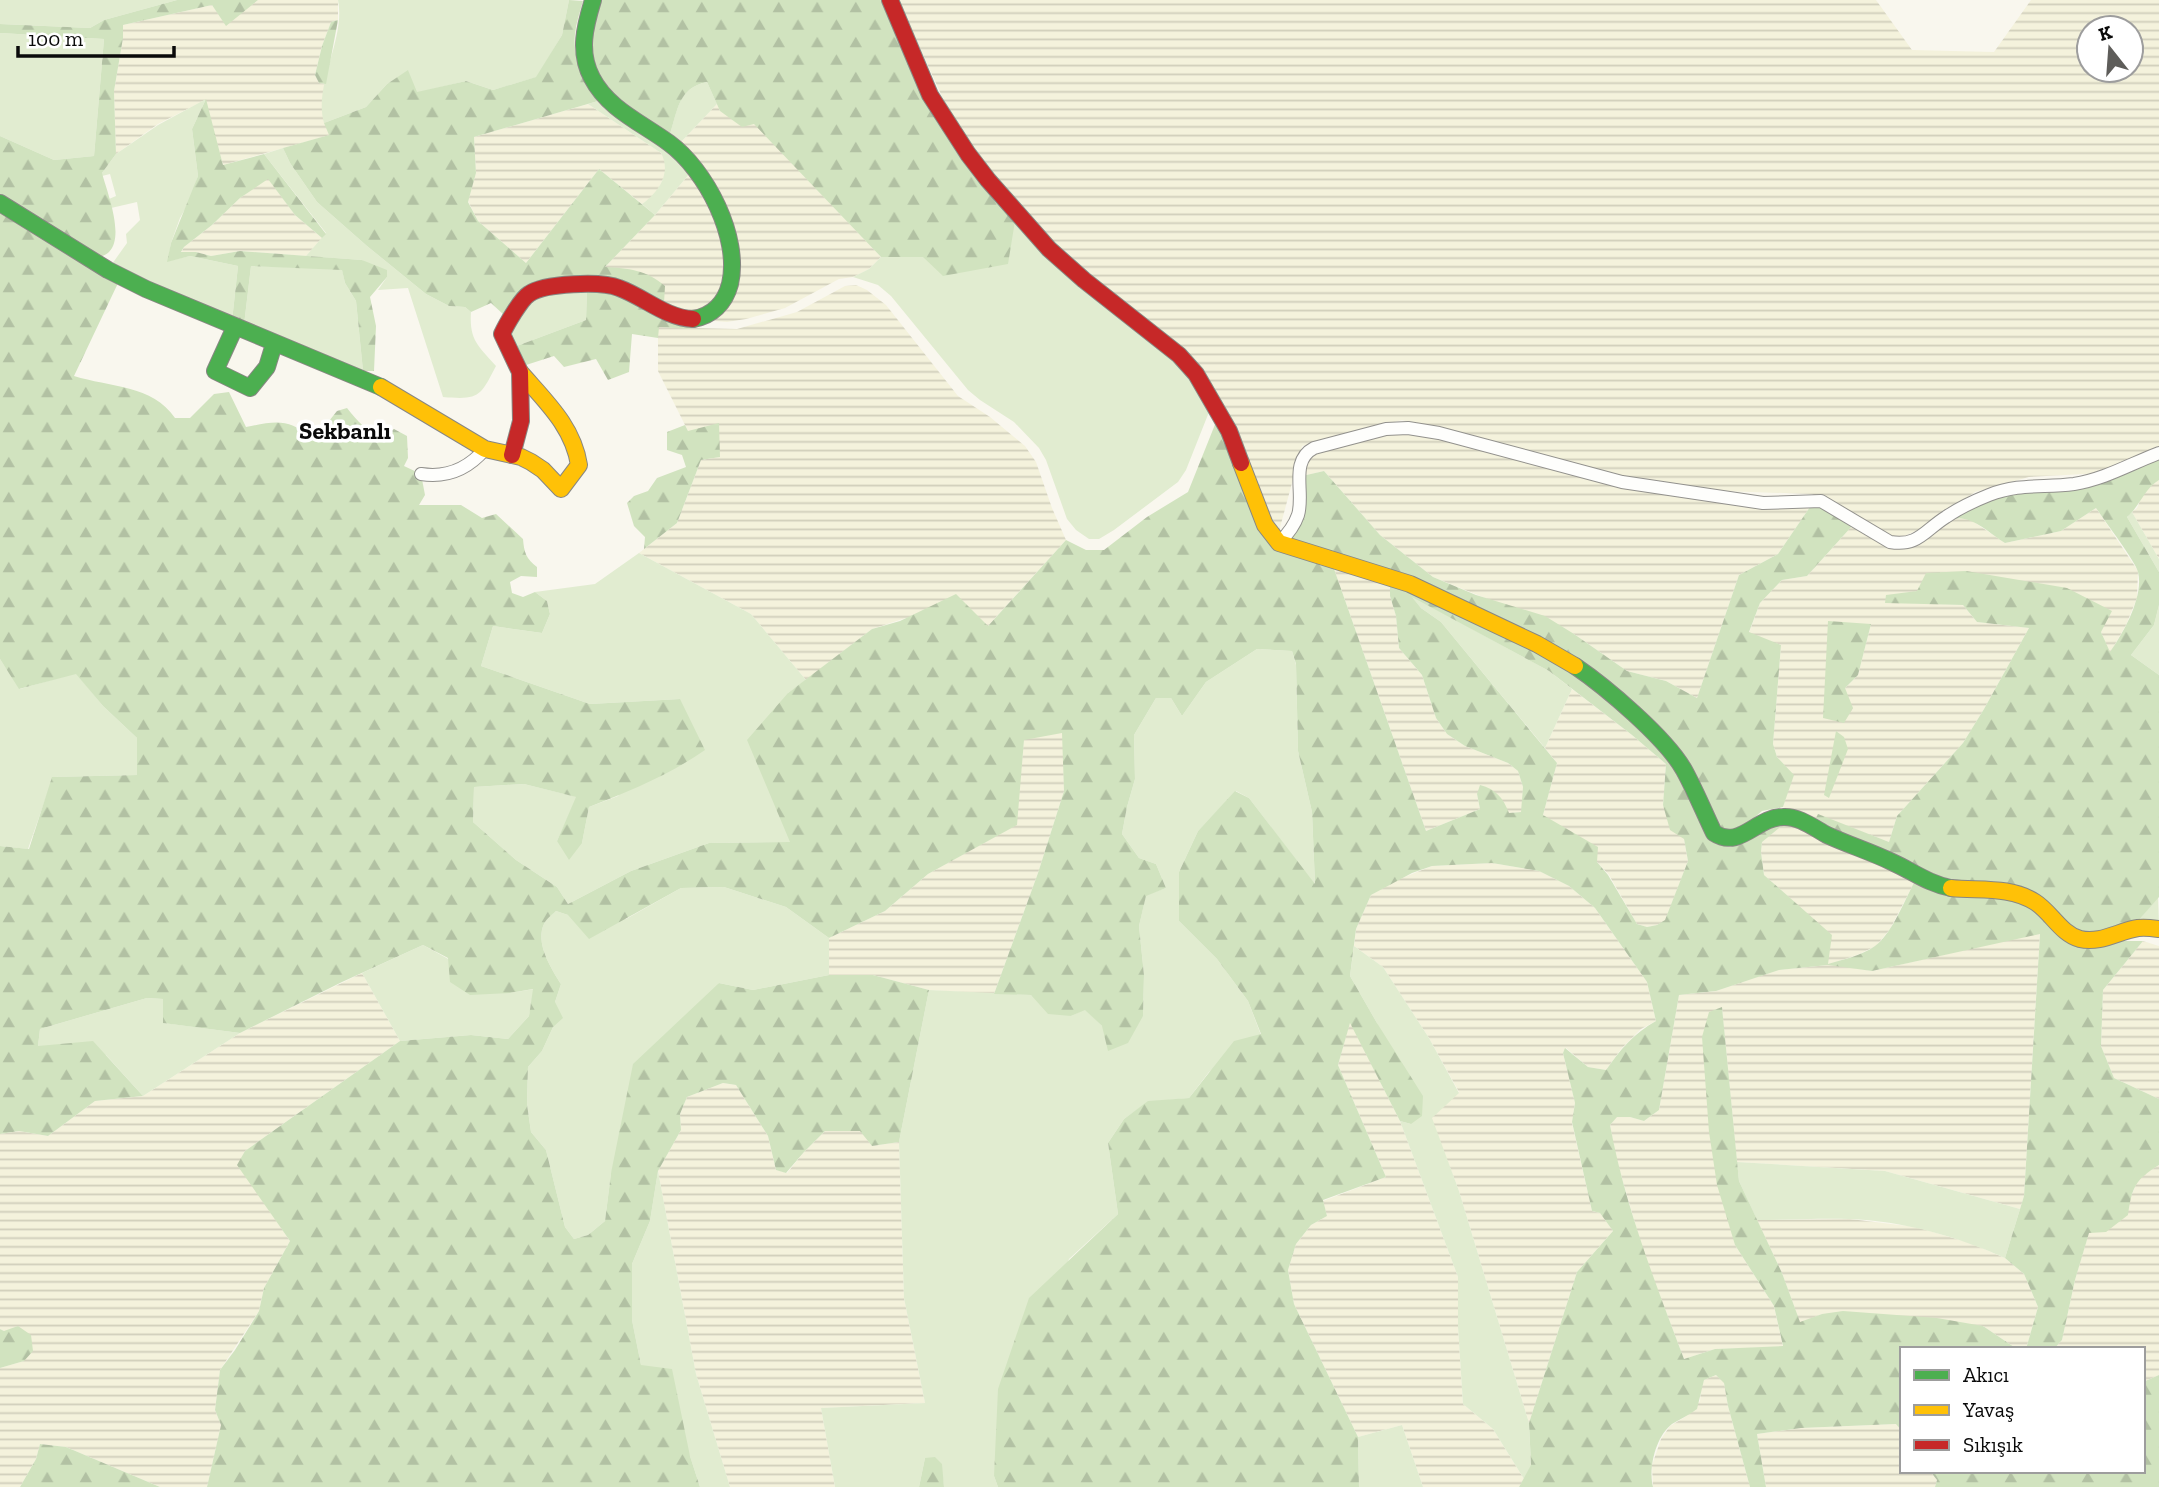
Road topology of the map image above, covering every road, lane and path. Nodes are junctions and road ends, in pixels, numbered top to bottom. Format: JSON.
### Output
{"nodes":[{"id":1,"x":593,"y":0,"type":"edge"},
{"id":2,"x":890,"y":0,"type":"edge"},
{"id":3,"x":0,"y":203,"type":"edge"},
{"id":4,"x":235,"y":327,"type":"junction"},
{"id":5,"x":274,"y":344,"type":"junction"},
{"id":6,"x":520,"y":372,"type":"junction"},
{"id":7,"x":485,"y":449,"type":"junction"},
{"id":8,"x":2159,"y":453,"type":"edge"},
{"id":9,"x":512,"y":455,"type":"junction"},
{"id":10,"x":421,"y":474,"type":"dead end"},
{"id":11,"x":1279,"y":543,"type":"junction"},
{"id":12,"x":2159,"y":929,"type":"edge"}],
"edges":[{"from":1,"to":6,"type":"street"},
{"from":2,"to":11,"type":"street"},
{"from":3,"to":4,"type":"street"},
{"from":4,"to":5,"type":"street"},
{"from":4,"to":5,"type":"street"},
{"from":5,"to":7,"type":"street"},
{"from":6,"to":9,"type":"street"},
{"from":6,"to":9,"type":"street"},
{"from":7,"to":9,"type":"street"},
{"from":7,"to":10,"type":"street"},
{"from":8,"to":11,"type":"street"},
{"from":11,"to":12,"type":"street"}]}
